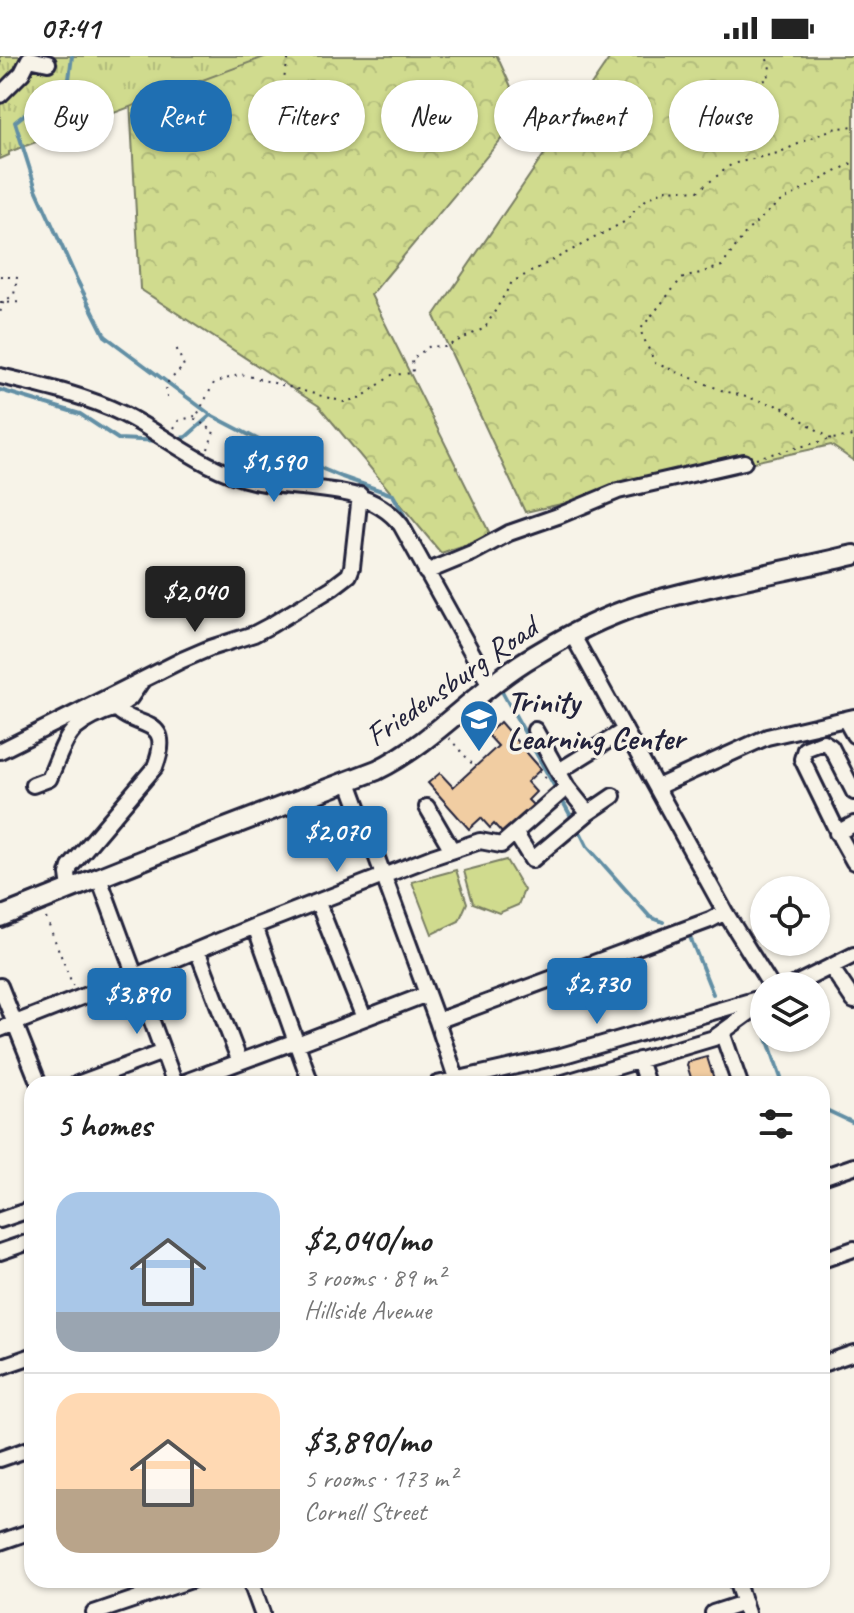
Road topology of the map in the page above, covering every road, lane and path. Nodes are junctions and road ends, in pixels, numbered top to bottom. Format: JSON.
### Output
{"nodes":[{"id":1,"x":3,"y":56,"type":"edge"},
{"id":2,"x":289,"y":56,"type":"edge"},
{"id":3,"x":765,"y":56,"type":"edge"},
{"id":4,"x":0,"y":63,"type":"edge"},
{"id":5,"x":48,"y":63,"type":"dead end"},
{"id":6,"x":284,"y":80,"type":"edge"},
{"id":7,"x":768,"y":80,"type":"edge"},
{"id":8,"x":0,"y":95,"type":"edge"},
{"id":9,"x":854,"y":126,"type":"edge"},
{"id":10,"x":854,"y":162,"type":"edge"},
{"id":11,"x":0,"y":276,"type":"edge"},
{"id":12,"x":23,"y":302,"type":"dead end"},
{"id":13,"x":1,"y":303,"type":"edge"},
{"id":14,"x":0,"y":313,"type":"edge"},
{"id":15,"x":175,"y":345,"type":"dead end"},
{"id":16,"x":0,"y":376,"type":"edge"},
{"id":17,"x":167,"y":398,"type":"dead end"},
{"id":18,"x":854,"y":436,"type":"edge"},
{"id":19,"x":831,"y":439,"type":"junction"},
{"id":20,"x":204,"y":462,"type":"junction"},
{"id":21,"x":744,"y":462,"type":"joint"},
{"id":22,"x":360,"y":495,"type":"junction"},
{"id":23,"x":854,"y":555,"type":"edge"},
{"id":24,"x":426,"y":572,"type":"junction"},
{"id":25,"x":572,"y":634,"type":"junction"},
{"id":26,"x":141,"y":682,"type":"junction"},
{"id":27,"x":491,"y":687,"type":"junction"},
{"id":28,"x":116,"y":708,"type":"junction"},
{"id":29,"x":849,"y":718,"type":"edge"},
{"id":30,"x":440,"y":728,"type":"junction"},
{"id":31,"x":535,"y":730,"type":"dead end"},
{"id":32,"x":625,"y":730,"type":"junction"},
{"id":33,"x":854,"y":735,"type":"edge"},
{"id":34,"x":0,"y":751,"type":"edge"},
{"id":35,"x":475,"y":767,"type":"dead end"},
{"id":36,"x":559,"y":771,"type":"junction"},
{"id":37,"x":349,"y":782,"type":"junction"},
{"id":38,"x":33,"y":785,"type":"dead end"},
{"id":39,"x":567,"y":787,"type":"junction"},
{"id":40,"x":657,"y":787,"type":"junction"},
{"id":41,"x":854,"y":792,"type":"edge"},
{"id":42,"x":613,"y":796,"type":"dead end"},
{"id":43,"x":427,"y":807,"type":"dead end"},
{"id":44,"x":588,"y":813,"type":"junction"},
{"id":45,"x":854,"y":824,"type":"edge"},
{"id":46,"x":837,"y":833,"type":"junction"},
{"id":47,"x":516,"y":834,"type":"junction"},
{"id":48,"x":452,"y":850,"type":"junction"},
{"id":49,"x":854,"y":862,"type":"edge"},
{"id":50,"x":383,"y":876,"type":"junction"},
{"id":51,"x":99,"y":878,"type":"junction"},
{"id":52,"x":70,"y":888,"type":"junction"},
{"id":53,"x":40,"y":901,"type":"junction"},
{"id":54,"x":318,"y":903,"type":"junction"},
{"id":55,"x":725,"y":912,"type":"junction"},
{"id":56,"x":0,"y":917,"type":"edge"},
{"id":57,"x":255,"y":926,"type":"junction"},
{"id":58,"x":197,"y":950,"type":"junction"},
{"id":59,"x":854,"y":955,"type":"edge"},
{"id":60,"x":831,"y":967,"type":"junction"},
{"id":61,"x":762,"y":972,"type":"edge"},
{"id":62,"x":821,"y":972,"type":"edge"},
{"id":63,"x":135,"y":976,"type":"junction"},
{"id":64,"x":0,"y":986,"type":"edge"},
{"id":65,"x":427,"y":994,"type":"junction"},
{"id":66,"x":78,"y":998,"type":"junction"},
{"id":67,"x":854,"y":1001,"type":"edge"},
{"id":68,"x":750,"y":1004,"type":"edge"},
{"id":69,"x":750,"y":1011,"type":"edge"},
{"id":70,"x":364,"y":1018,"type":"junction"},
{"id":71,"x":437,"y":1021,"type":"junction"},
{"id":72,"x":15,"y":1023,"type":"junction"},
{"id":73,"x":0,"y":1029,"type":"edge"},
{"id":74,"x":722,"y":1032,"type":"junction"},
{"id":75,"x":296,"y":1042,"type":"junction"},
{"id":76,"x":163,"y":1052,"type":"junction"},
{"id":77,"x":561,"y":1056,"type":"junction"},
{"id":78,"x":639,"y":1060,"type":"junction"},
{"id":79,"x":240,"y":1062,"type":"junction"},
{"id":80,"x":36,"y":1076,"type":"edge"},
{"id":81,"x":98,"y":1076,"type":"edge"},
{"id":82,"x":174,"y":1076,"type":"edge"},
{"id":83,"x":200,"y":1076,"type":"edge"},
{"id":84,"x":308,"y":1076,"type":"edge"},
{"id":85,"x":455,"y":1076,"type":"edge"},
{"id":86,"x":481,"y":1076,"type":"edge"},
{"id":87,"x":565,"y":1076,"type":"edge"},
{"id":88,"x":588,"y":1076,"type":"edge"},
{"id":89,"x":644,"y":1076,"type":"edge"},
{"id":90,"x":737,"y":1076,"type":"edge"},
{"id":91,"x":854,"y":1166,"type":"edge"},
{"id":92,"x":830,"y":1174,"type":"edge"},
{"id":93,"x":24,"y":1212,"type":"edge"},
{"id":94,"x":0,"y":1220,"type":"edge"},
{"id":95,"x":24,"y":1244,"type":"edge"},
{"id":96,"x":854,"y":1249,"type":"edge"},
{"id":97,"x":0,"y":1252,"type":"edge"},
{"id":98,"x":830,"y":1257,"type":"edge"},
{"id":99,"x":854,"y":1353,"type":"edge"},
{"id":100,"x":24,"y":1359,"type":"edge"},
{"id":101,"x":830,"y":1361,"type":"edge"},
{"id":102,"x":0,"y":1367,"type":"edge"},
{"id":103,"x":24,"y":1451,"type":"edge"},
{"id":104,"x":0,"y":1459,"type":"edge"},
{"id":105,"x":24,"y":1534,"type":"edge"},
{"id":106,"x":0,"y":1542,"type":"edge"},
{"id":107,"x":167,"y":1588,"type":"edge"},
{"id":108,"x":253,"y":1588,"type":"edge"},
{"id":109,"x":739,"y":1588,"type":"edge"},
{"id":110,"x":745,"y":1608,"type":"edge"},
{"id":111,"x":94,"y":1613,"type":"edge"},
{"id":112,"x":262,"y":1613,"type":"edge"},
{"id":113,"x":713,"y":1613,"type":"edge"}],
"edges":[{"from":1,"to":4,"type":"path"},
{"from":2,"to":6,"type":"path"},
{"from":3,"to":7,"type":"path"},
{"from":5,"to":8,"type":"street"},
{"from":9,"to":20,"type":"path"},
{"from":10,"to":19,"type":"path"},
{"from":11,"to":13,"type":"path"},
{"from":12,"to":13,"type":"path"},
{"from":13,"to":14,"type":"path"},
{"from":15,"to":17,"type":"path"},
{"from":16,"to":20,"type":"street"},
{"from":18,"to":19,"type":"path"},
{"from":19,"to":21,"type":"path"},
{"from":20,"to":22,"type":"street"},
{"from":21,"to":24,"type":"street"},
{"from":22,"to":24,"type":"street"},
{"from":22,"to":26,"type":"street"},
{"from":23,"to":25,"type":"main road","name":"Friedensburg Road"},
{"from":24,"to":27,"type":"street"},
{"from":25,"to":27,"type":"main road","name":"Friedensburg Road"},
{"from":25,"to":32,"type":"street"},
{"from":26,"to":28,"type":"street"},
{"from":26,"to":34,"type":"street"},
{"from":27,"to":30,"type":"main road","name":"Friedensburg Road"},
{"from":28,"to":38,"type":"street"},
{"from":28,"to":52,"type":"street"},
{"from":29,"to":33,"type":"street"},
{"from":29,"to":40,"type":"street"},
{"from":30,"to":35,"type":"path"},
{"from":30,"to":37,"type":"main road","name":"Friedensburg Road"},
{"from":31,"to":36,"type":"street"},
{"from":32,"to":36,"type":"street"},
{"from":32,"to":40,"type":"street"},
{"from":36,"to":39,"type":"street"},
{"from":37,"to":50,"type":"street"},
{"from":37,"to":51,"type":"main road","name":"Friedensburg Road"},
{"from":39,"to":44,"type":"street"},
{"from":39,"to":47,"type":"street"},
{"from":40,"to":55,"type":"street"},
{"from":41,"to":46,"type":"street"},
{"from":42,"to":44,"type":"street"},
{"from":43,"to":48,"type":"street"},
{"from":44,"to":47,"type":"street"},
{"from":45,"to":46,"type":"street"},
{"from":46,"to":49,"type":"street"},
{"from":47,"to":48,"type":"street"},
{"from":48,"to":50,"type":"street"},
{"from":50,"to":54,"type":"street"},
{"from":50,"to":65,"type":"street"},
{"from":51,"to":52,"type":"main road","name":"Friedensburg Road"},
{"from":51,"to":63,"type":"street"},
{"from":52,"to":53,"type":"main road","name":"Friedensburg Road"},
{"from":53,"to":56,"type":"main road","name":"Friedensburg Road"},
{"from":53,"to":66,"type":"path"},
{"from":54,"to":57,"type":"street"},
{"from":54,"to":70,"type":"street"},
{"from":55,"to":61,"type":"street"},
{"from":55,"to":71,"type":"street"},
{"from":57,"to":58,"type":"street"},
{"from":57,"to":75,"type":"street"},
{"from":58,"to":63,"type":"street"},
{"from":58,"to":79,"type":"street"},
{"from":59,"to":60,"type":"street"},
{"from":60,"to":62,"type":"street"},
{"from":60,"to":67,"type":"street"},
{"from":63,"to":66,"type":"street"},
{"from":63,"to":76,"type":"street"},
{"from":64,"to":72,"type":"street"},
{"from":65,"to":70,"type":"street"},
{"from":65,"to":71,"type":"street"},
{"from":66,"to":72,"type":"street"},
{"from":68,"to":77,"type":"street"},
{"from":69,"to":74,"type":"street"},
{"from":70,"to":75,"type":"street"},
{"from":71,"to":85,"type":"street"},
{"from":72,"to":73,"type":"street"},
{"from":72,"to":80,"type":"street"},
{"from":74,"to":78,"type":"street"},
{"from":74,"to":90,"type":"street"},
{"from":75,"to":79,"type":"street"},
{"from":75,"to":84,"type":"street"},
{"from":76,"to":81,"type":"street"},
{"from":76,"to":82,"type":"street"},
{"from":77,"to":86,"type":"street"},
{"from":77,"to":87,"type":"street"},
{"from":78,"to":88,"type":"street"},
{"from":78,"to":89,"type":"street"},
{"from":79,"to":83,"type":"street"},
{"from":91,"to":92,"type":"street"},
{"from":93,"to":94,"type":"street"},
{"from":95,"to":97,"type":"street"},
{"from":96,"to":98,"type":"street"},
{"from":99,"to":101,"type":"street"},
{"from":100,"to":102,"type":"street"},
{"from":103,"to":104,"type":"street"},
{"from":105,"to":106,"type":"street"},
{"from":107,"to":111,"type":"street"},
{"from":108,"to":112,"type":"street"},
{"from":109,"to":110,"type":"street"},
{"from":110,"to":113,"type":"street"}]}
